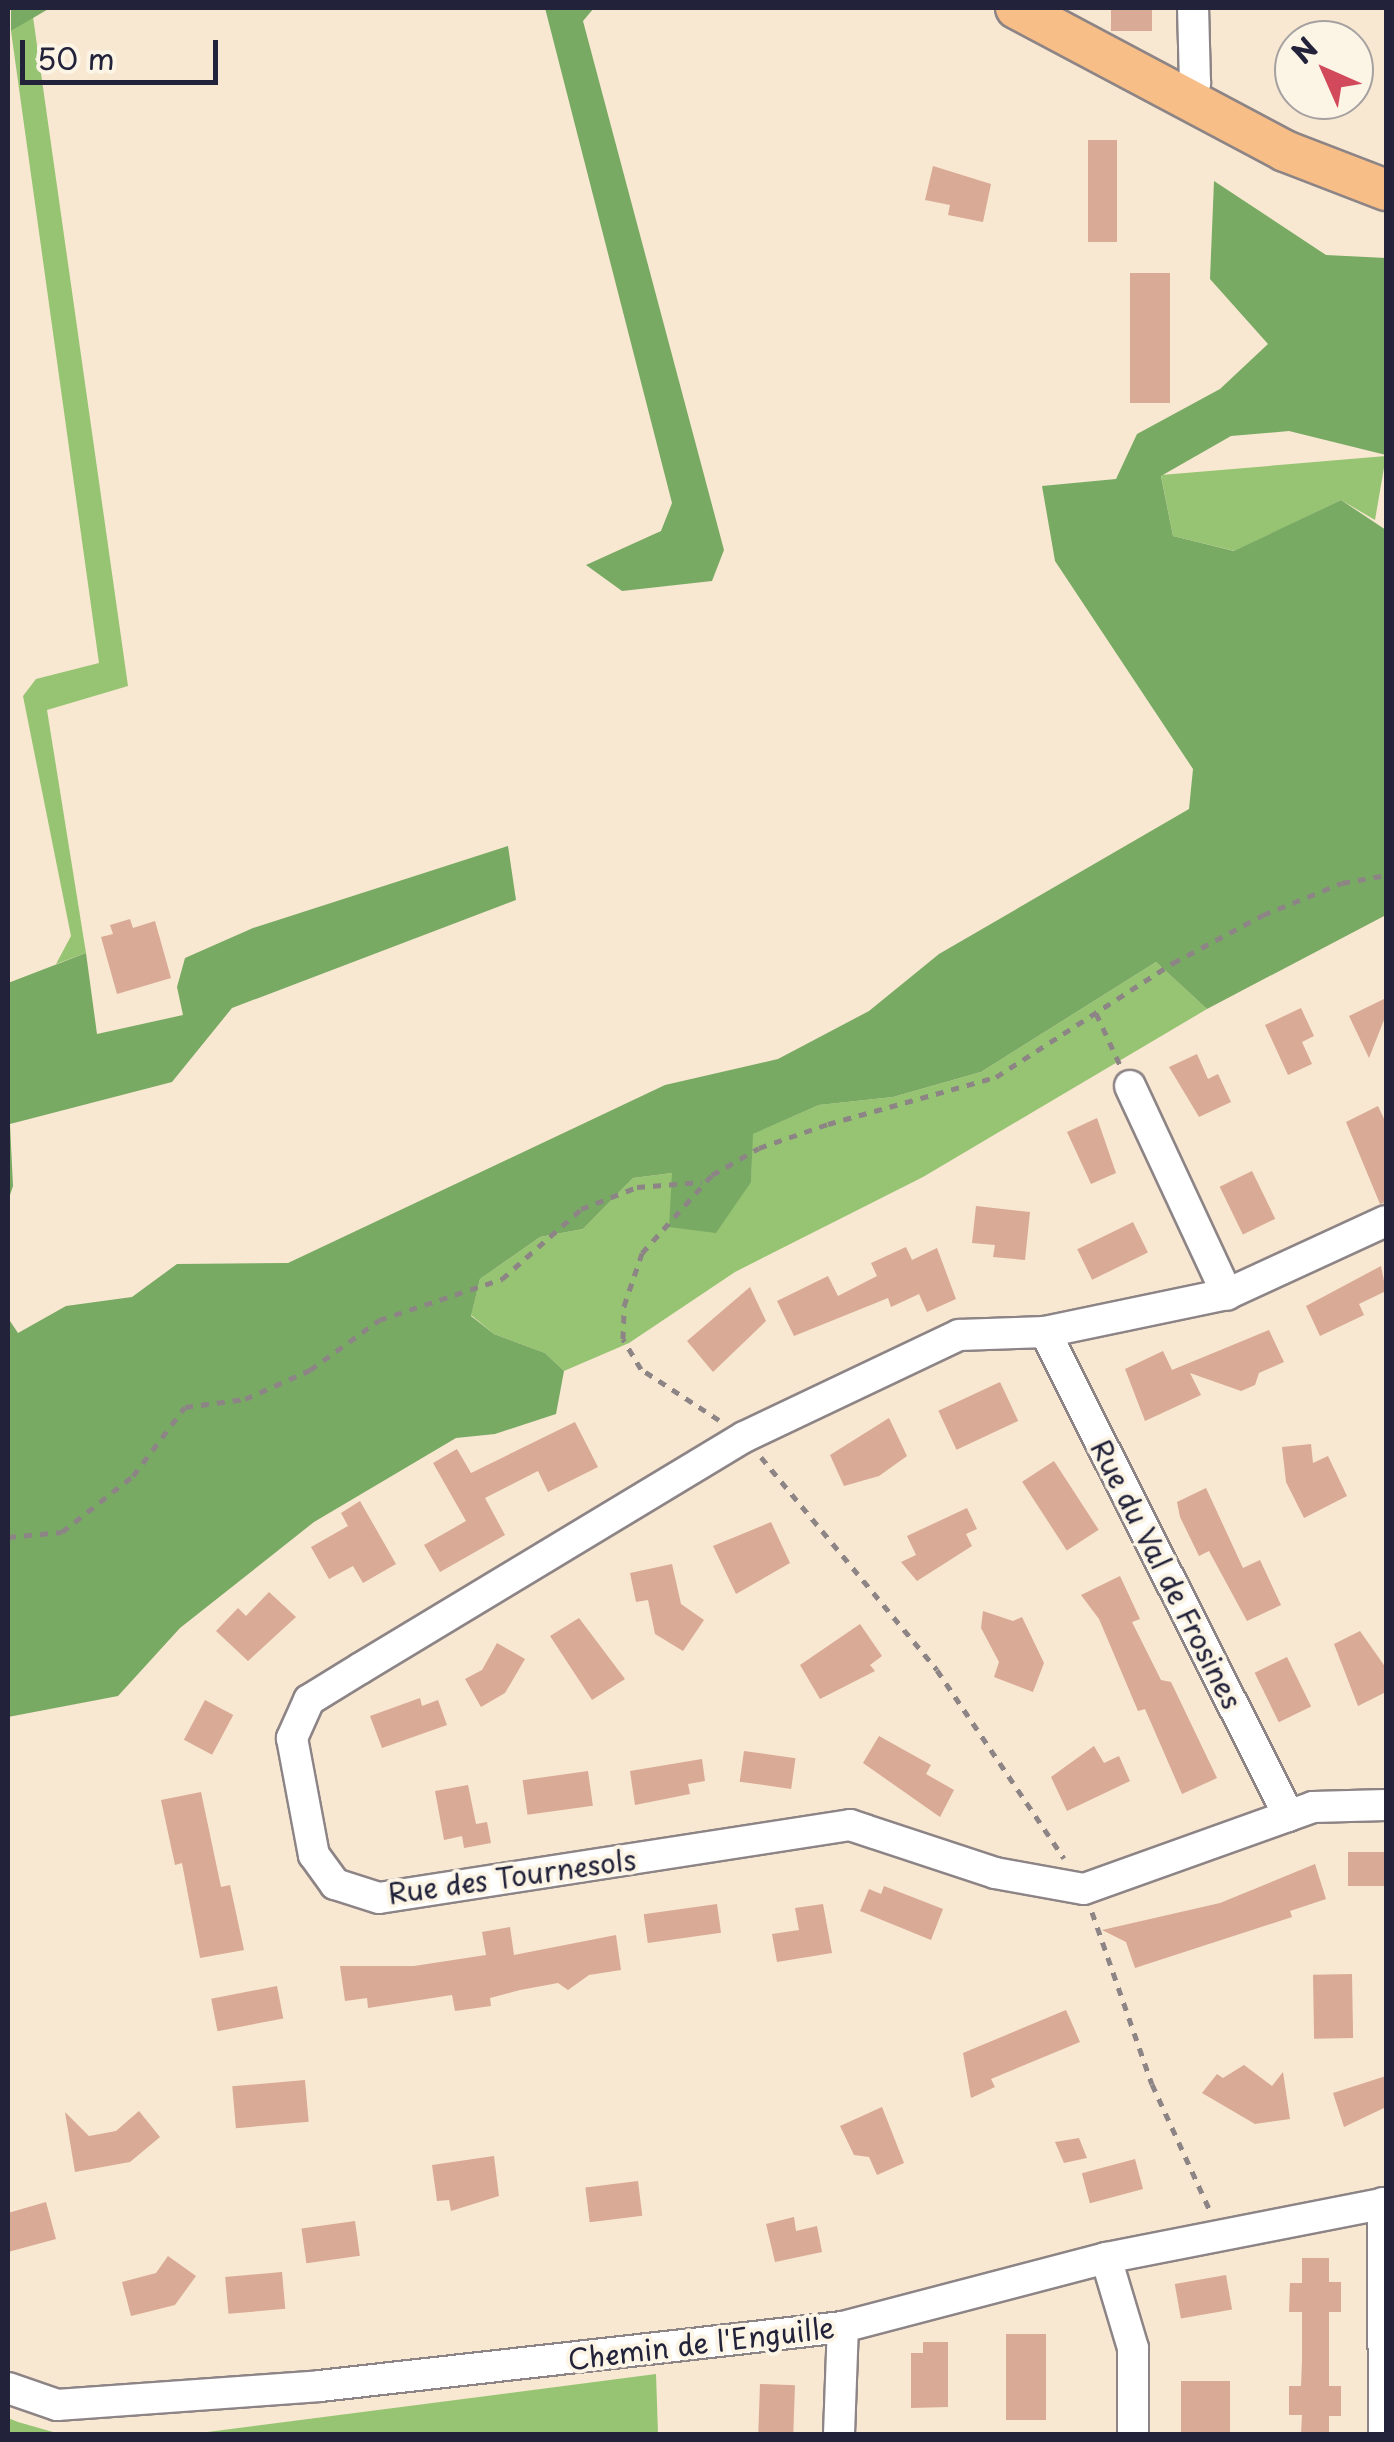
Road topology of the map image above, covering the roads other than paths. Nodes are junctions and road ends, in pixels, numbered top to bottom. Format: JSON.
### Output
{"nodes":[{"id":1,"x":1016,"y":8,"type":"edge"},
{"id":2,"x":1193,"y":8,"type":"edge"},
{"id":3,"x":1187,"y":102,"type":"junction"},
{"id":4,"x":1386,"y":190,"type":"edge"},
{"id":5,"x":1130,"y":1086,"type":"road end"},
{"id":6,"x":1386,"y":1221,"type":"edge"},
{"id":7,"x":1227,"y":1294,"type":"junction"},
{"id":8,"x":1045,"y":1332,"type":"junction"},
{"id":9,"x":1386,"y":1806,"type":"edge"},
{"id":10,"x":1288,"y":1816,"type":"junction"},
{"id":11,"x":1385,"y":2203,"type":"edge"},
{"id":12,"x":1106,"y":2258,"type":"junction"},
{"id":13,"x":843,"y":2327,"type":"junction"},
{"id":14,"x":8,"y":2388,"type":"edge"},
{"id":15,"x":840,"y":2434,"type":"edge"},
{"id":16,"x":1133,"y":2434,"type":"edge"},
{"id":17,"x":1384,"y":2434,"type":"edge"}],
"edges":[{"from":1,"to":3,"type":"main road"},
{"from":2,"to":3,"type":"street"},
{"from":3,"to":4,"type":"main road"},
{"from":5,"to":7,"type":"street"},
{"from":6,"to":7,"type":"street","name":"Rue des Tournesols"},
{"from":7,"to":8,"type":"street","name":"Rue des Tournesols"},
{"from":8,"to":10,"type":"street","name":"Rue du Val de Frosines"},
{"from":8,"to":10,"type":"street","name":"Rue des Tournesols"},
{"from":9,"to":10,"type":"street"},
{"from":11,"to":12,"type":"street","name":"Chemin de l'Enguille"},
{"from":11,"to":17,"type":"street"},
{"from":12,"to":13,"type":"street","name":"Chemin de l'Enguille"},
{"from":12,"to":16,"type":"street"},
{"from":13,"to":14,"type":"street","name":"Chemin de l'Enguille"},
{"from":13,"to":15,"type":"street"}]}
